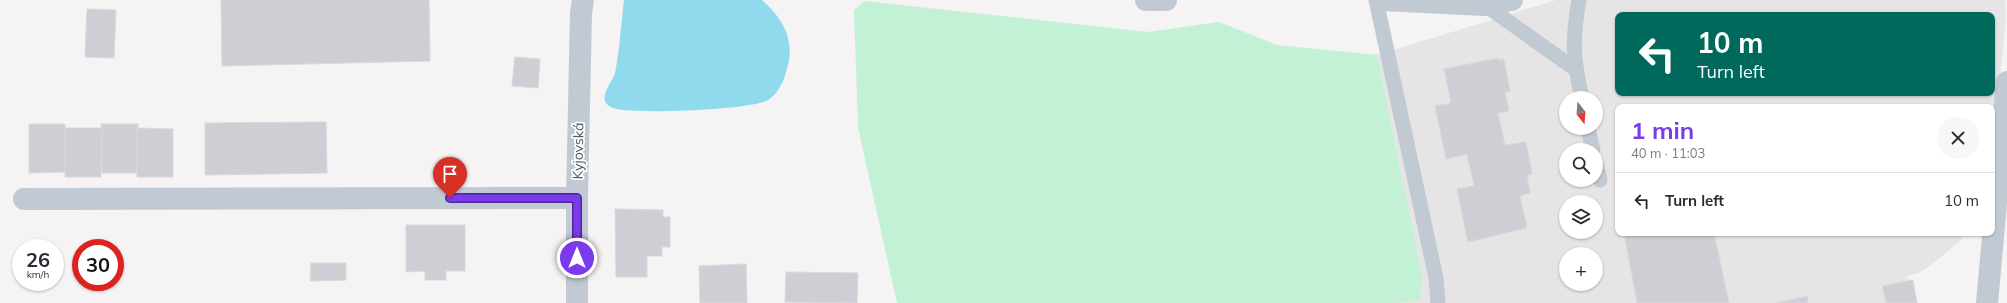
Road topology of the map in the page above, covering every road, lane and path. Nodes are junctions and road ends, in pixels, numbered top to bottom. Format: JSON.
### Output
{"nodes":[{"id":1,"x":583,"y":0,"type":"edge"},
{"id":2,"x":1146,"y":0,"type":"edge"},
{"id":3,"x":1166,"y":0,"type":"edge"},
{"id":4,"x":1376,"y":0,"type":"edge"},
{"id":5,"x":1382,"y":0,"type":"edge"},
{"id":6,"x":1512,"y":0,"type":"edge"},
{"id":7,"x":1579,"y":0,"type":"edge"},
{"id":8,"x":1485,"y":5,"type":"junction"},
{"id":9,"x":1575,"y":69,"type":"junction"},
{"id":10,"x":2007,"y":82,"type":"edge"},
{"id":11,"x":1580,"y":91,"type":"edge"},
{"id":12,"x":577,"y":198,"type":"junction"},
{"id":13,"x":24,"y":199,"type":"dead end"},
{"id":14,"x":1995,"y":215,"type":"edge"},
{"id":15,"x":1993,"y":236,"type":"edge"},
{"id":16,"x":577,"y":303,"type":"edge"},
{"id":17,"x":1438,"y":303,"type":"edge"},
{"id":18,"x":1987,"y":303,"type":"edge"}],
"edges":[{"from":1,"to":12,"type":"street","name":"Kyjovská"},
{"from":2,"to":3,"type":"street"},
{"from":4,"to":17,"type":"lane"},
{"from":5,"to":8,"type":"street"},
{"from":6,"to":8,"type":"street"},
{"from":7,"to":9,"type":"lane"},
{"from":8,"to":9,"type":"lane"},
{"from":9,"to":11,"type":"lane"},
{"from":10,"to":14,"type":"street"},
{"from":12,"to":13,"type":"street"},
{"from":12,"to":16,"type":"street","name":"Kyjovská"},
{"from":15,"to":18,"type":"street"}]}
